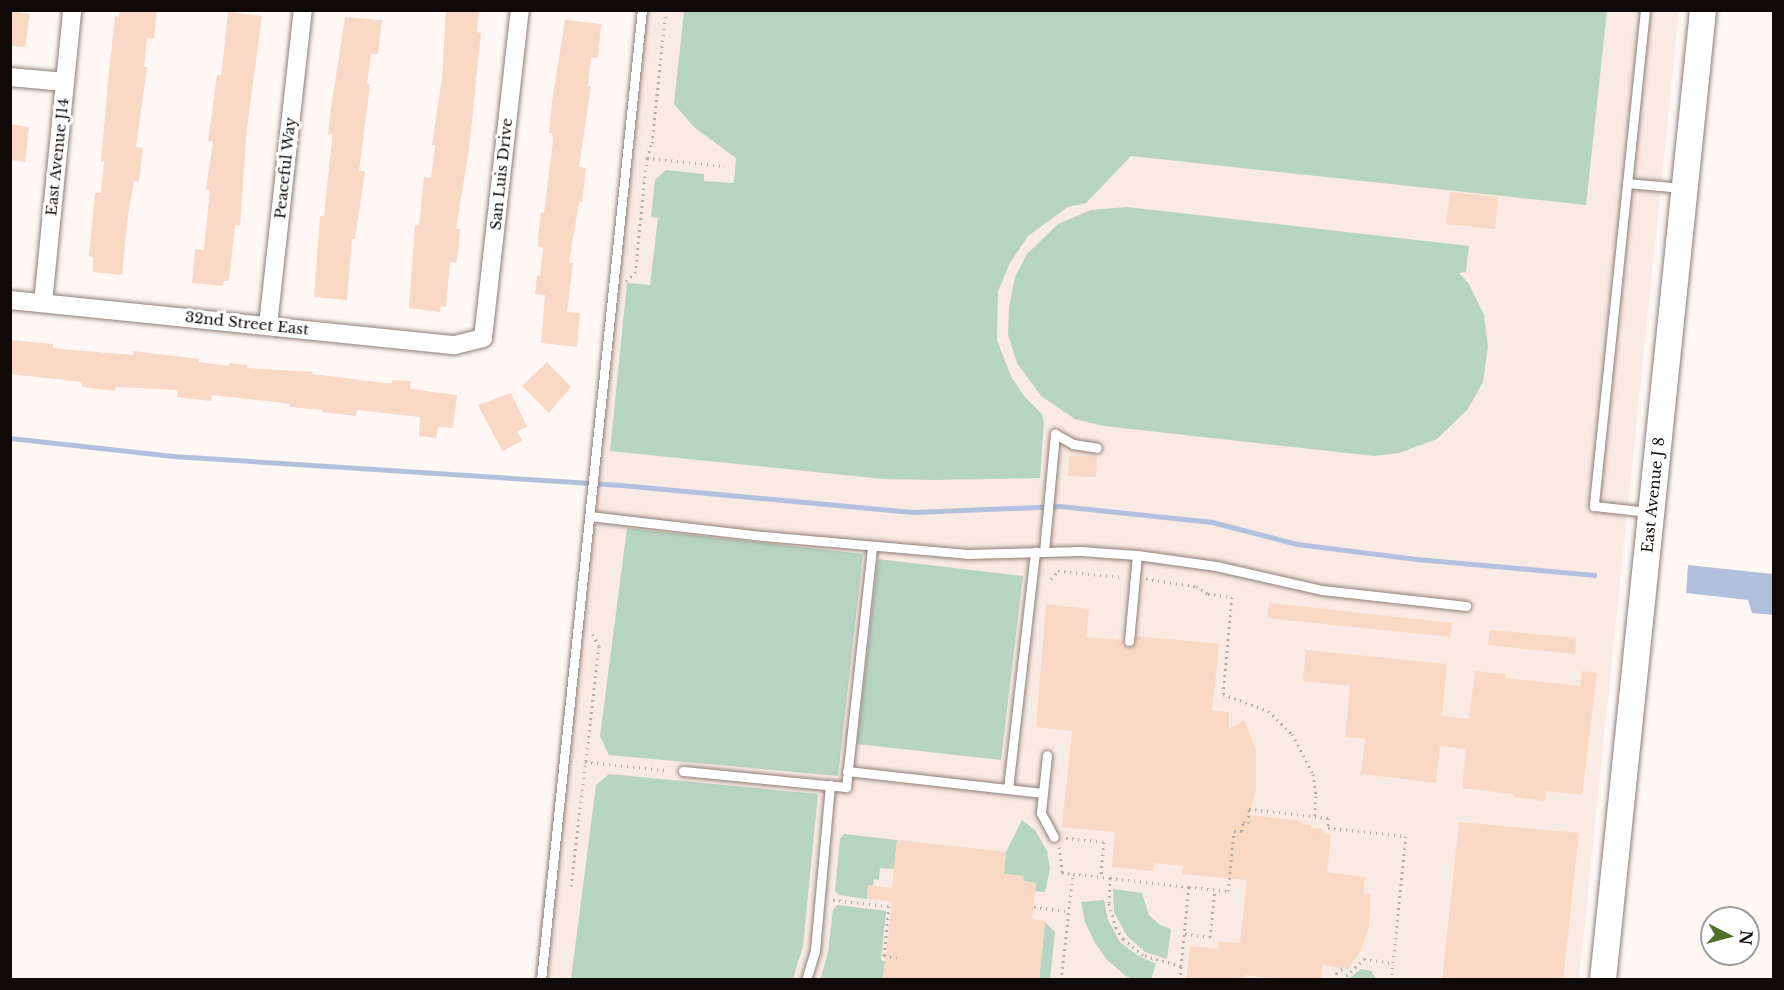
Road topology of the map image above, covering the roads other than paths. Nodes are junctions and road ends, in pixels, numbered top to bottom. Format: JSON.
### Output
{"nodes":[{"id":1,"x":72,"y":10,"type":"edge"},
{"id":2,"x":303,"y":10,"type":"edge"},
{"id":3,"x":520,"y":10,"type":"edge"},
{"id":4,"x":642,"y":10,"type":"edge"},
{"id":5,"x":1645,"y":10,"type":"edge"},
{"id":6,"x":1703,"y":10,"type":"edge"},
{"id":7,"x":10,"y":77,"type":"edge"},
{"id":8,"x":65,"y":82,"type":"junction"},
{"id":9,"x":1627,"y":183,"type":"junction"},
{"id":10,"x":1685,"y":188,"type":"junction"},
{"id":11,"x":10,"y":300,"type":"edge"},
{"id":12,"x":43,"y":303,"type":"junction"},
{"id":13,"x":267,"y":325,"type":"junction"},
{"id":14,"x":483,"y":339,"type":"joint"},
{"id":15,"x":1096,"y":447,"type":"dead end"},
{"id":16,"x":1651,"y":512,"type":"junction"},
{"id":17,"x":589,"y":516,"type":"junction"},
{"id":18,"x":872,"y":546,"type":"junction"},
{"id":19,"x":1040,"y":552,"type":"junction"},
{"id":20,"x":1137,"y":555,"type":"junction"},
{"id":21,"x":1466,"y":606,"type":"dead end"},
{"id":22,"x":1129,"y":641,"type":"dead end"},
{"id":23,"x":1047,"y":755,"type":"dead end"},
{"id":24,"x":683,"y":771,"type":"dead end"},
{"id":25,"x":847,"y":771,"type":"junction"},
{"id":26,"x":830,"y":785,"type":"junction"},
{"id":27,"x":1008,"y":789,"type":"junction"},
{"id":28,"x":1043,"y":793,"type":"junction"},
{"id":29,"x":1054,"y":837,"type":"road end"},
{"id":30,"x":540,"y":980,"type":"edge"},
{"id":31,"x":806,"y":980,"type":"edge"},
{"id":32,"x":1603,"y":980,"type":"edge"}],
"edges":[{"from":1,"to":8,"type":"street","name":"East Avenue J14"},
{"from":2,"to":13,"type":"street","name":"Peaceful Way"},
{"from":3,"to":14,"type":"street","name":"San Luis Drive"},
{"from":4,"to":17,"type":"lane"},
{"from":5,"to":9,"type":"lane"},
{"from":6,"to":10,"type":"street","name":"East Avenue J 8"},
{"from":7,"to":8,"type":"street"},
{"from":8,"to":12,"type":"street","name":"East Avenue J14"},
{"from":9,"to":10,"type":"lane"},
{"from":9,"to":16,"type":"lane"},
{"from":10,"to":16,"type":"street","name":"East Avenue J 8"},
{"from":11,"to":12,"type":"street","name":"32nd Street East"},
{"from":12,"to":13,"type":"street","name":"32nd Street East"},
{"from":13,"to":14,"type":"street","name":"32nd Street East"},
{"from":15,"to":19,"type":"lane"},
{"from":16,"to":32,"type":"street","name":"East Avenue J 8"},
{"from":17,"to":18,"type":"lane"},
{"from":17,"to":30,"type":"lane"},
{"from":18,"to":19,"type":"lane"},
{"from":18,"to":25,"type":"lane"},
{"from":19,"to":20,"type":"lane"},
{"from":19,"to":27,"type":"lane"},
{"from":20,"to":21,"type":"lane"},
{"from":20,"to":22,"type":"lane"},
{"from":23,"to":28,"type":"lane"},
{"from":24,"to":26,"type":"lane"},
{"from":25,"to":26,"type":"lane"},
{"from":25,"to":27,"type":"lane"},
{"from":26,"to":31,"type":"lane"},
{"from":27,"to":28,"type":"lane"},
{"from":28,"to":29,"type":"lane"}]}
